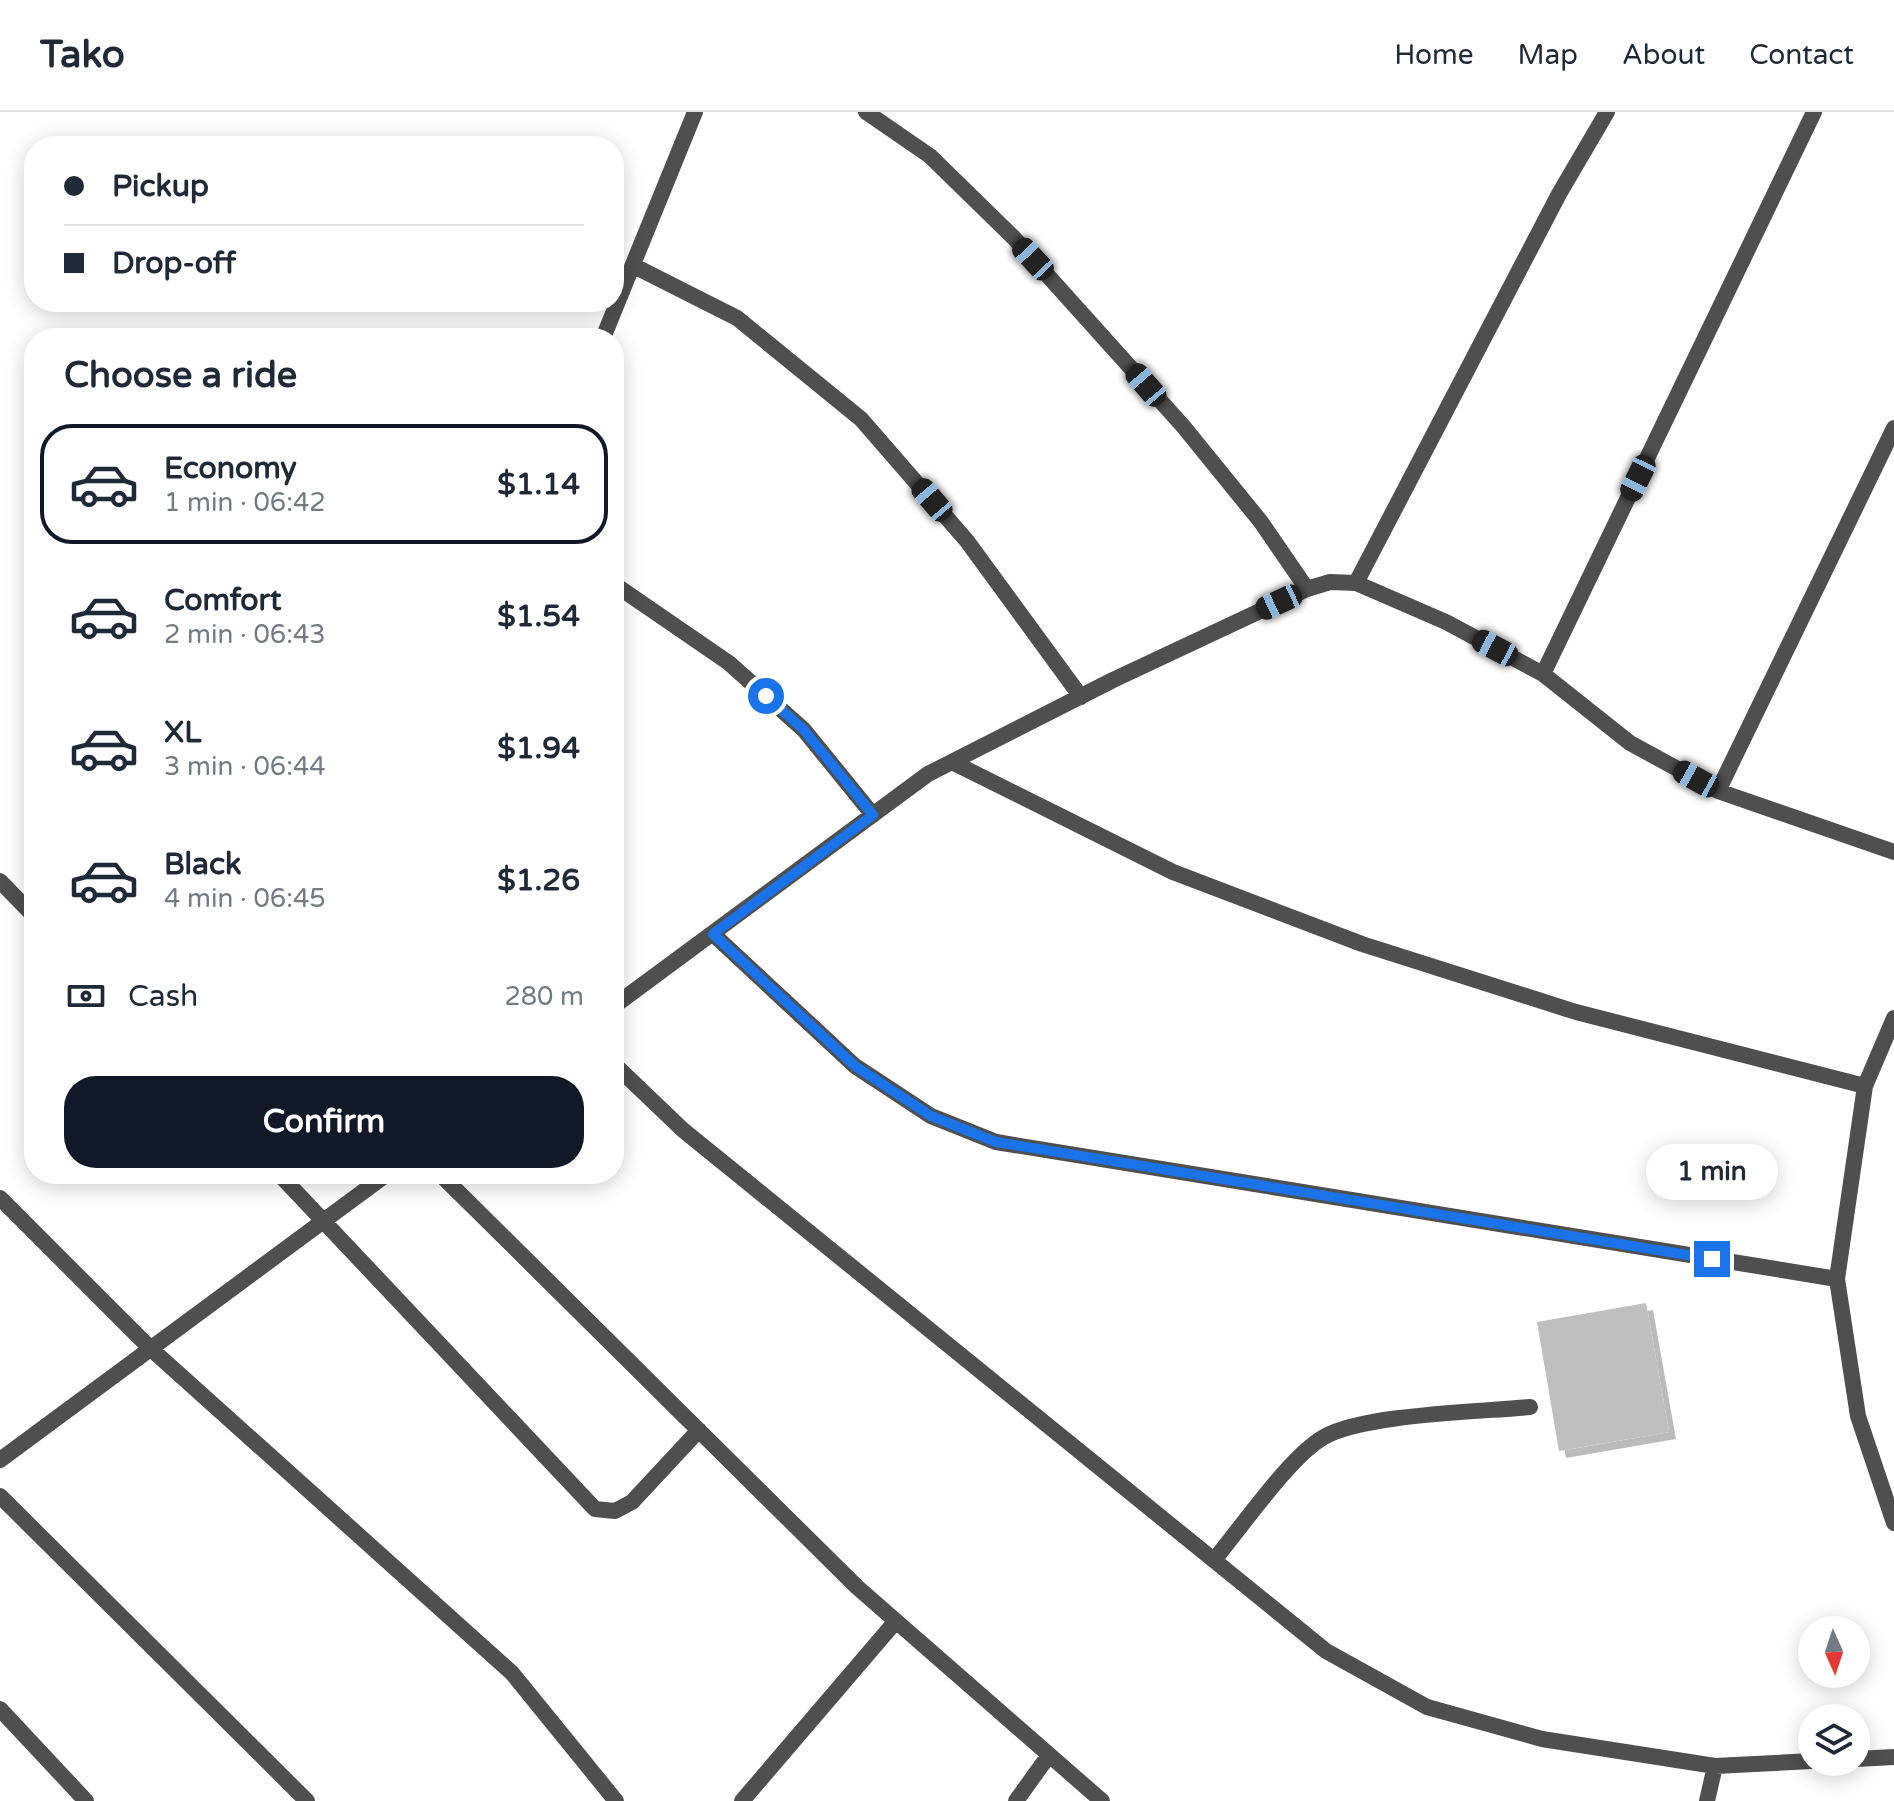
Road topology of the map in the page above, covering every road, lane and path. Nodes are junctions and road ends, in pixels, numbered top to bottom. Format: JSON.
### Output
{"nodes":[{"id":1,"x":695,"y":112,"type":"edge"},
{"id":2,"x":866,"y":112,"type":"edge"},
{"id":3,"x":1607,"y":112,"type":"edge"},
{"id":4,"x":1814,"y":112,"type":"edge"},
{"id":5,"x":634,"y":266,"type":"junction"},
{"id":6,"x":624,"y":289,"type":"edge"},
{"id":7,"x":1894,"y":428,"type":"edge"},
{"id":8,"x":1356,"y":583,"type":"junction"},
{"id":9,"x":1307,"y":589,"type":"junction"},
{"id":10,"x":624,"y":591,"type":"edge"},
{"id":11,"x":1543,"y":674,"type":"junction"},
{"id":12,"x":1081,"y":697,"type":"junction"},
{"id":13,"x":952,"y":762,"type":"junction"},
{"id":14,"x":1718,"y":791,"type":"junction"},
{"id":15,"x":873,"y":815,"type":"junction"},
{"id":16,"x":1894,"y":852,"type":"edge"},
{"id":17,"x":0,"y":881,"type":"edge"},
{"id":18,"x":24,"y":906,"type":"edge"},
{"id":19,"x":713,"y":934,"type":"junction"},
{"id":20,"x":624,"y":999,"type":"edge"},
{"id":21,"x":1894,"y":1018,"type":"edge"},
{"id":22,"x":624,"y":1074,"type":"edge"},
{"id":23,"x":1865,"y":1086,"type":"junction"},
{"id":24,"x":288,"y":1184,"type":"edge"},
{"id":25,"x":373,"y":1184,"type":"edge"},
{"id":26,"x":450,"y":1184,"type":"edge"},
{"id":27,"x":0,"y":1198,"type":"edge"},
{"id":28,"x":323,"y":1221,"type":"junction"},
{"id":29,"x":1837,"y":1279,"type":"junction"},
{"id":30,"x":150,"y":1348,"type":"junction"},
{"id":31,"x":1530,"y":1407,"type":"dead end"},
{"id":32,"x":699,"y":1430,"type":"junction"},
{"id":33,"x":0,"y":1460,"type":"edge"},
{"id":34,"x":0,"y":1496,"type":"edge"},
{"id":35,"x":1894,"y":1523,"type":"edge"},
{"id":36,"x":1214,"y":1560,"type":"junction"},
{"id":37,"x":896,"y":1621,"type":"junction"},
{"id":38,"x":0,"y":1709,"type":"edge"},
{"id":39,"x":1049,"y":1755,"type":"junction"},
{"id":40,"x":1894,"y":1757,"type":"edge"},
{"id":41,"x":1870,"y":1758,"type":"edge"},
{"id":42,"x":1798,"y":1762,"type":"edge"},
{"id":43,"x":1715,"y":1766,"type":"junction"},
{"id":44,"x":86,"y":1801,"type":"edge"},
{"id":45,"x":307,"y":1801,"type":"edge"},
{"id":46,"x":616,"y":1801,"type":"edge"},
{"id":47,"x":742,"y":1801,"type":"edge"},
{"id":48,"x":1016,"y":1801,"type":"edge"},
{"id":49,"x":1102,"y":1801,"type":"edge"},
{"id":50,"x":1707,"y":1801,"type":"edge"}],
"edges":[{"from":1,"to":5,"type":"street"},
{"from":2,"to":9,"type":"street"},
{"from":3,"to":8,"type":"street"},
{"from":4,"to":11,"type":"street"},
{"from":5,"to":6,"type":"street"},
{"from":5,"to":12,"type":"street"},
{"from":7,"to":14,"type":"street"},
{"from":8,"to":9,"type":"street"},
{"from":8,"to":11,"type":"street"},
{"from":9,"to":12,"type":"street"},
{"from":10,"to":15,"type":"street"},
{"from":11,"to":14,"type":"street"},
{"from":12,"to":13,"type":"street"},
{"from":13,"to":15,"type":"street"},
{"from":13,"to":23,"type":"street"},
{"from":14,"to":16,"type":"street"},
{"from":15,"to":19,"type":"street"},
{"from":17,"to":18,"type":"street"},
{"from":19,"to":20,"type":"street"},
{"from":19,"to":29,"type":"street"},
{"from":21,"to":23,"type":"street"},
{"from":22,"to":36,"type":"street"},
{"from":23,"to":29,"type":"street"},
{"from":24,"to":28,"type":"street"},
{"from":25,"to":28,"type":"street"},
{"from":26,"to":32,"type":"street"},
{"from":27,"to":30,"type":"street"},
{"from":28,"to":30,"type":"street"},
{"from":28,"to":32,"type":"street"},
{"from":29,"to":35,"type":"street"},
{"from":30,"to":33,"type":"street"},
{"from":30,"to":46,"type":"street"},
{"from":31,"to":36,"type":"street"},
{"from":32,"to":37,"type":"street"},
{"from":34,"to":45,"type":"street"},
{"from":36,"to":43,"type":"street"},
{"from":37,"to":39,"type":"street"},
{"from":37,"to":47,"type":"street"},
{"from":38,"to":44,"type":"street"},
{"from":39,"to":48,"type":"street"},
{"from":39,"to":49,"type":"street"},
{"from":40,"to":41,"type":"street"},
{"from":42,"to":43,"type":"street"},
{"from":43,"to":50,"type":"street"}]}
